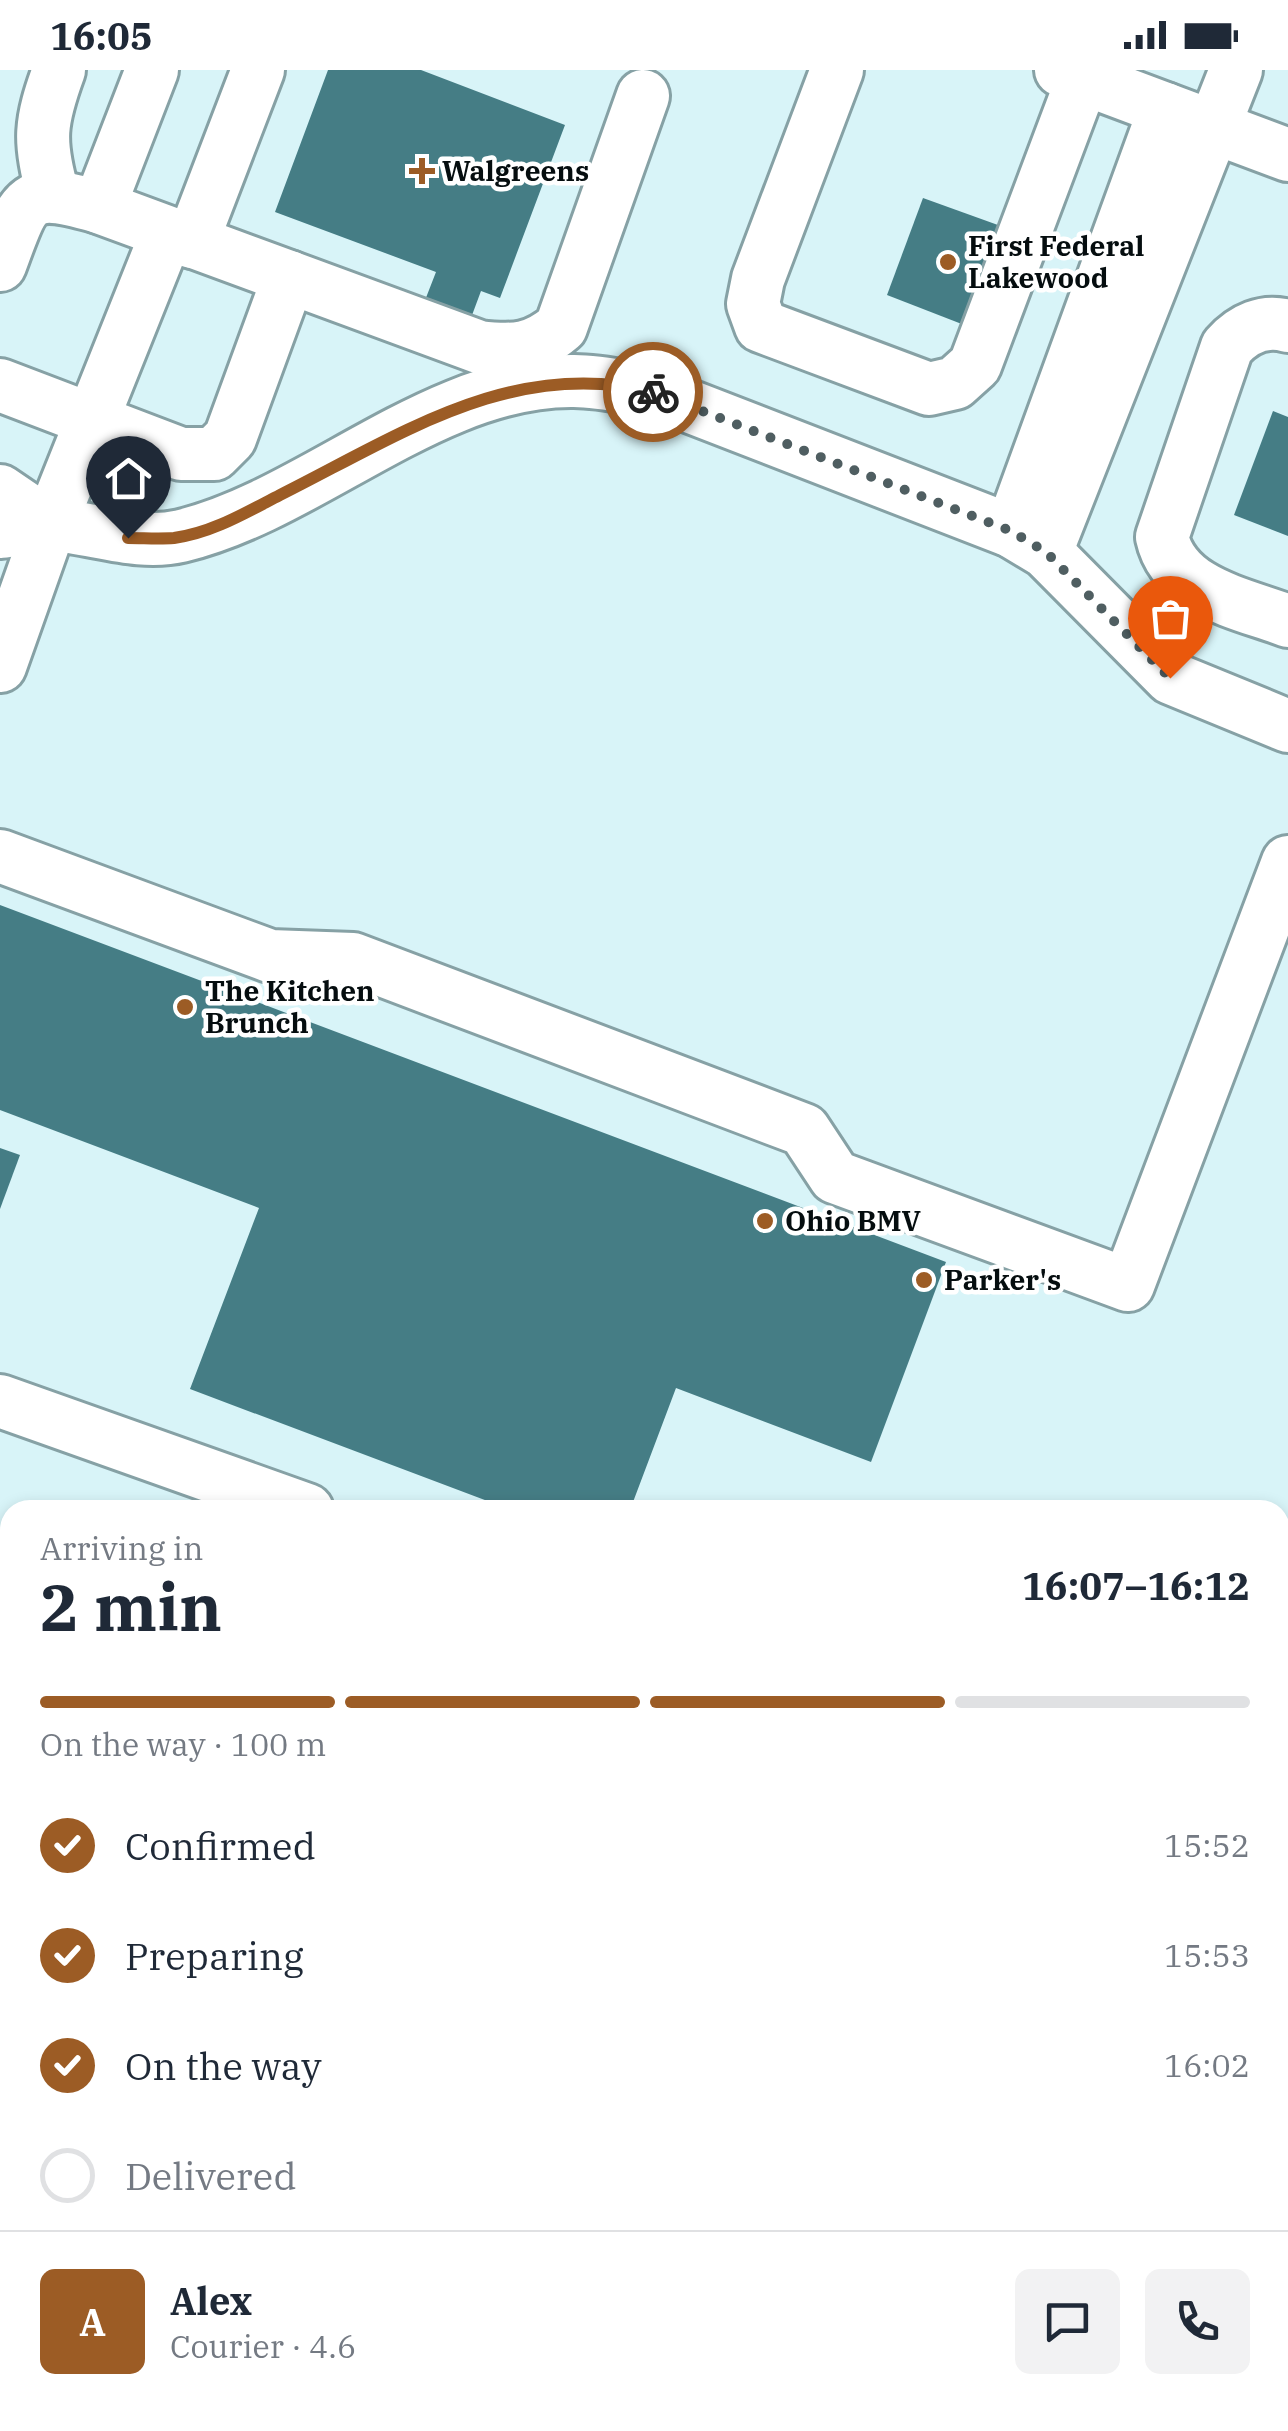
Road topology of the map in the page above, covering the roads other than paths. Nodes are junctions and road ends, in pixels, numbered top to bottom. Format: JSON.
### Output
{"nodes":[{"id":1,"x":58,"y":70,"type":"edge"},
{"id":2,"x":152,"y":70,"type":"edge"},
{"id":3,"x":258,"y":70,"type":"edge"},
{"id":4,"x":837,"y":70,"type":"edge"},
{"id":5,"x":1236,"y":70,"type":"edge"},
{"id":6,"x":1072,"y":74,"type":"edge"},
{"id":7,"x":643,"y":96,"type":"dead end"},
{"id":8,"x":1165,"y":109,"type":"junction"},
{"id":9,"x":1213,"y":127,"type":"junction"},
{"id":10,"x":1288,"y":155,"type":"edge"},
{"id":11,"x":76,"y":201,"type":"junction"},
{"id":12,"x":180,"y":237,"type":"junction"},
{"id":13,"x":0,"y":264,"type":"edge"},
{"id":14,"x":289,"y":277,"type":"junction"},
{"id":15,"x":1288,"y":326,"type":"edge"},
{"id":16,"x":518,"y":369,"type":"junction"},
{"id":17,"x":0,"y":386,"type":"edge"},
{"id":18,"x":94,"y":420,"type":"junction"},
{"id":19,"x":0,"y":491,"type":"edge"},
{"id":20,"x":25,"y":528,"type":"edge"},
{"id":21,"x":1029,"y":542,"type":"junction"},
{"id":22,"x":1288,"y":621,"type":"edge"},
{"id":23,"x":0,"y":666,"type":"edge"},
{"id":24,"x":1288,"y":726,"type":"edge"},
{"id":25,"x":0,"y":856,"type":"edge"},
{"id":26,"x":1288,"y":862,"type":"edge"},
{"id":27,"x":0,"y":1401,"type":"edge"},
{"id":28,"x":279,"y":1500,"type":"edge"}],
"edges":[{"from":1,"to":11,"type":"street"},
{"from":2,"to":11,"type":"street"},
{"from":3,"to":12,"type":"street"},
{"from":4,"to":6,"type":"street"},
{"from":5,"to":9,"type":"street"},
{"from":6,"to":8,"type":"street"},
{"from":7,"to":16,"type":"street"},
{"from":8,"to":9,"type":"street"},
{"from":8,"to":21,"type":"street"},
{"from":9,"to":10,"type":"street"},
{"from":9,"to":21,"type":"street"},
{"from":11,"to":12,"type":"street"},
{"from":11,"to":13,"type":"street"},
{"from":12,"to":14,"type":"street"},
{"from":12,"to":18,"type":"street"},
{"from":14,"to":16,"type":"street"},
{"from":14,"to":18,"type":"street"},
{"from":15,"to":22,"type":"street"},
{"from":16,"to":20,"type":"street"},
{"from":16,"to":21,"type":"street"},
{"from":17,"to":18,"type":"street"},
{"from":18,"to":20,"type":"street"},
{"from":19,"to":20,"type":"street"},
{"from":20,"to":23,"type":"street"},
{"from":21,"to":24,"type":"street"},
{"from":25,"to":26,"type":"street"},
{"from":27,"to":28,"type":"street"}]}
